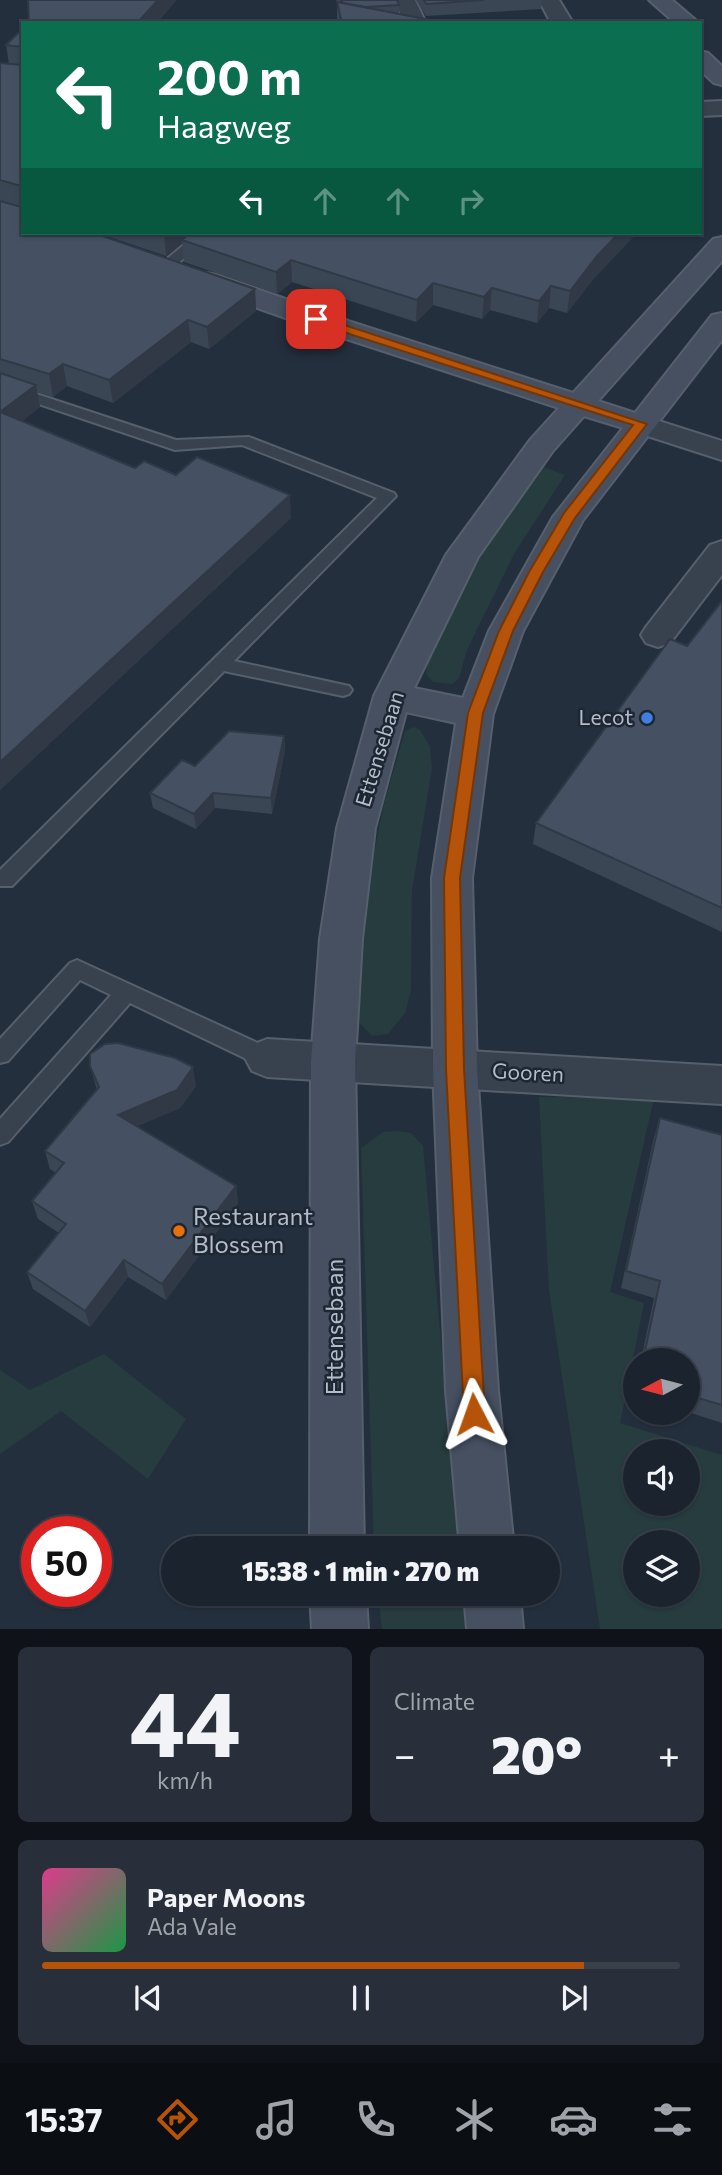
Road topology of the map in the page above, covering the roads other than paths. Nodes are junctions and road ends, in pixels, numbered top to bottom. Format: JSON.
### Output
{"nodes":[{"id":1,"x":405,"y":0,"type":"edge"},
{"id":2,"x":549,"y":0,"type":"edge"},
{"id":3,"x":659,"y":0,"type":"edge"},
{"id":4,"x":639,"y":9,"type":"dead end"},
{"id":5,"x":414,"y":21,"type":"edge"},
{"id":6,"x":561,"y":21,"type":"edge"},
{"id":7,"x":654,"y":21,"type":"edge"},
{"id":8,"x":686,"y":21,"type":"edge"},
{"id":9,"x":704,"y":42,"type":"edge"},
{"id":10,"x":722,"y":78,"type":"edge"},
{"id":11,"x":722,"y":108,"type":"edge"},
{"id":12,"x":702,"y":109,"type":"edge"},
{"id":13,"x":202,"y":235,"type":"edge"},
{"id":14,"x":722,"y":245,"type":"edge"},
{"id":15,"x":154,"y":262,"type":"joint"},
{"id":16,"x":722,"y":321,"type":"edge"},
{"id":17,"x":0,"y":386,"type":"edge"},
{"id":18,"x":579,"y":404,"type":"junction"},
{"id":19,"x":640,"y":424,"type":"junction"},
{"id":20,"x":722,"y":450,"type":"edge"},
{"id":21,"x":722,"y":552,"type":"edge"},
{"id":22,"x":658,"y":635,"type":"dead end"},
{"id":23,"x":222,"y":664,"type":"junction"},
{"id":24,"x":343,"y":690,"type":"dead end"},
{"id":25,"x":392,"y":696,"type":"junction"},
{"id":26,"x":475,"y":713,"type":"junction"},
{"id":27,"x":0,"y":878,"type":"edge"},
{"id":28,"x":126,"y":993,"type":"junction"},
{"id":29,"x":0,"y":1054,"type":"edge"},
{"id":30,"x":267,"y":1058,"type":"joint"},
{"id":31,"x":333,"y":1062,"type":"junction"},
{"id":32,"x":455,"y":1069,"type":"junction"},
{"id":33,"x":722,"y":1085,"type":"edge"},
{"id":34,"x":0,"y":1135,"type":"edge"},
{"id":35,"x":337,"y":1536,"type":"edge"},
{"id":36,"x":486,"y":1536,"type":"edge"},
{"id":37,"x":339,"y":1606,"type":"edge"},
{"id":38,"x":493,"y":1606,"type":"edge"},
{"id":39,"x":340,"y":1629,"type":"edge"},
{"id":40,"x":495,"y":1629,"type":"edge"}],
"edges":[{"from":1,"to":5,"type":"street"},
{"from":2,"to":6,"type":"street"},
{"from":3,"to":8,"type":"main road"},
{"from":4,"to":7,"type":"main road"},
{"from":9,"to":10,"type":"main road"},
{"from":11,"to":12,"type":"street"},
{"from":13,"to":15,"type":"lane"},
{"from":14,"to":18,"type":"main road","name":"Ettensebaan"},
{"from":15,"to":18,"type":"main road"},
{"from":16,"to":19,"type":"main road"},
{"from":17,"to":23,"type":"lane"},
{"from":18,"to":19,"type":"main road"},
{"from":18,"to":25,"type":"main road","name":"Ettensebaan"},
{"from":19,"to":20,"type":"street"},
{"from":19,"to":26,"type":"main road"},
{"from":21,"to":22,"type":"street"},
{"from":23,"to":24,"type":"lane"},
{"from":23,"to":27,"type":"lane"},
{"from":25,"to":26,"type":"main road"},
{"from":25,"to":31,"type":"main road","name":"Ettensebaan"},
{"from":26,"to":32,"type":"main road"},
{"from":28,"to":29,"type":"lane"},
{"from":28,"to":30,"type":"lane"},
{"from":28,"to":34,"type":"lane"},
{"from":30,"to":31,"type":"street"},
{"from":31,"to":32,"type":"street","name":"Gooren"},
{"from":31,"to":35,"type":"main road","name":"Ettensebaan"},
{"from":32,"to":33,"type":"street","name":"Gooren"},
{"from":32,"to":36,"type":"main road"},
{"from":37,"to":39,"type":"main road"},
{"from":38,"to":40,"type":"main road"}]}
